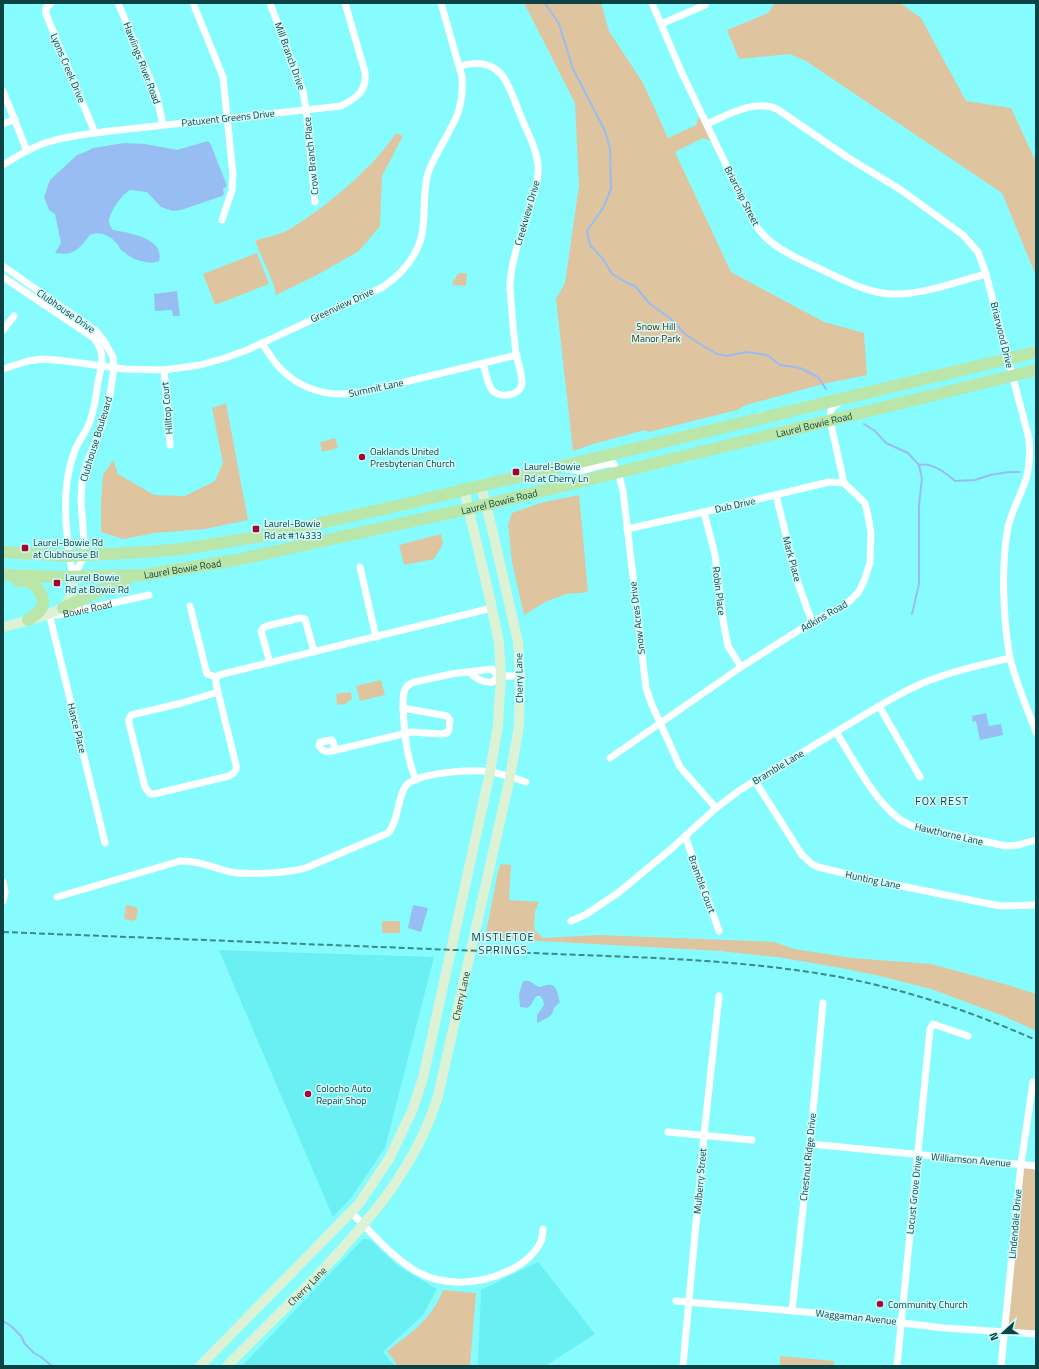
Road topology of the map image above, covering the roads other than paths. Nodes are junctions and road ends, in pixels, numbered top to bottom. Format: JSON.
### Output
{"nodes":[{"id":1,"x":51,"y":3,"type":"edge"},
{"id":2,"x":118,"y":3,"type":"edge"},
{"id":3,"x":193,"y":3,"type":"edge"},
{"id":4,"x":270,"y":3,"type":"edge"},
{"id":5,"x":344,"y":3,"type":"edge"},
{"id":6,"x":441,"y":3,"type":"edge"},
{"id":7,"x":652,"y":3,"type":"edge"},
{"id":8,"x":705,"y":5,"type":"dead end"},
{"id":9,"x":661,"y":24,"type":"junction"},
{"id":10,"x":460,"y":66,"type":"junction"},
{"id":11,"x":3,"y":91,"type":"edge"},
{"id":12,"x":306,"y":109,"type":"junction"},
{"id":13,"x":227,"y":118,"type":"junction"},
{"id":14,"x":15,"y":119,"type":"junction"},
{"id":15,"x":3,"y":124,"type":"edge"},
{"id":16,"x":707,"y":124,"type":"junction"},
{"id":17,"x":162,"y":125,"type":"junction"},
{"id":18,"x":95,"y":133,"type":"junction"},
{"id":19,"x":27,"y":151,"type":"junction"},
{"id":20,"x":3,"y":165,"type":"edge"},
{"id":21,"x":315,"y":202,"type":"dead end"},
{"id":22,"x":222,"y":220,"type":"dead end"},
{"id":23,"x":3,"y":266,"type":"edge"},
{"id":24,"x":986,"y":274,"type":"junction"},
{"id":25,"x":3,"y":277,"type":"edge"},
{"id":26,"x":14,"y":316,"type":"dead end"},
{"id":27,"x":3,"y":330,"type":"edge"},
{"id":28,"x":262,"y":343,"type":"junction"},
{"id":29,"x":1036,"y":352,"type":"edge"},
{"id":30,"x":516,"y":355,"type":"junction"},
{"id":31,"x":1008,"y":358,"type":"junction"},
{"id":32,"x":483,"y":364,"type":"junction"},
{"id":33,"x":102,"y":366,"type":"junction"},
{"id":34,"x":114,"y":368,"type":"junction"},
{"id":35,"x":3,"y":369,"type":"edge"},
{"id":36,"x":164,"y":370,"type":"junction"},
{"id":37,"x":1036,"y":370,"type":"edge"},
{"id":38,"x":1013,"y":376,"type":"junction"},
{"id":39,"x":846,"y":398,"type":"junction"},
{"id":40,"x":830,"y":420,"type":"junction"},
{"id":41,"x":170,"y":445,"type":"dead end"},
{"id":42,"x":560,"y":467,"type":"junction"},
{"id":43,"x":618,"y":472,"type":"junction"},
{"id":44,"x":844,"y":483,"type":"junction"},
{"id":45,"x":481,"y":486,"type":"junction"},
{"id":46,"x":464,"y":490,"type":"junction"},
{"id":47,"x":776,"y":495,"type":"junction"},
{"id":48,"x":486,"y":504,"type":"junction"},
{"id":49,"x":468,"y":508,"type":"junction"},
{"id":50,"x":704,"y":512,"type":"junction"},
{"id":51,"x":627,"y":529,"type":"junction"},
{"id":52,"x":3,"y":552,"type":"edge"},
{"id":53,"x":85,"y":555,"type":"junction"},
{"id":54,"x":69,"y":556,"type":"junction"},
{"id":55,"x":360,"y":568,"type":"dead end"},
{"id":56,"x":3,"y":575,"type":"edge"},
{"id":57,"x":144,"y":576,"type":"junction"},
{"id":58,"x":74,"y":577,"type":"junction"},
{"id":59,"x":3,"y":580,"type":"edge"},
{"id":60,"x":148,"y":595,"type":"dead end"},
{"id":61,"x":190,"y":606,"type":"dead end"},
{"id":62,"x":63,"y":608,"type":"junction"},
{"id":63,"x":492,"y":608,"type":"junction"},
{"id":64,"x":49,"y":613,"type":"junction"},
{"id":65,"x":28,"y":620,"type":"junction"},
{"id":66,"x":812,"y":622,"type":"junction"},
{"id":67,"x":3,"y":627,"type":"edge"},
{"id":68,"x":376,"y":637,"type":"junction"},
{"id":69,"x":314,"y":652,"type":"junction"},
{"id":70,"x":1010,"y":658,"type":"junction"},
{"id":71,"x":270,"y":663,"type":"junction"},
{"id":72,"x":741,"y":667,"type":"junction"},
{"id":73,"x":470,"y":672,"type":"junction"},
{"id":74,"x":499,"y":676,"type":"junction"},
{"id":75,"x":520,"y":676,"type":"junction"},
{"id":76,"x":216,"y":677,"type":"junction"},
{"id":77,"x":218,"y":692,"type":"junction"},
{"id":78,"x":879,"y":706,"type":"junction"},
{"id":79,"x":403,"y":708,"type":"junction"},
{"id":80,"x":661,"y":724,"type":"junction"},
{"id":81,"x":836,"y":732,"type":"junction"},
{"id":82,"x":1036,"y":732,"type":"edge"},
{"id":83,"x":406,"y":733,"type":"junction"},
{"id":84,"x":336,"y":750,"type":"dead end"},
{"id":85,"x":610,"y":758,"type":"dead end"},
{"id":86,"x":490,"y":772,"type":"junction"},
{"id":87,"x":510,"y":777,"type":"junction"},
{"id":88,"x":920,"y":777,"type":"dead end"},
{"id":89,"x":416,"y":780,"type":"junction"},
{"id":90,"x":755,"y":781,"type":"junction"},
{"id":91,"x":526,"y":782,"type":"dead end"},
{"id":92,"x":716,"y":808,"type":"junction"},
{"id":93,"x":685,"y":836,"type":"junction"},
{"id":94,"x":1036,"y":840,"type":"edge"},
{"id":95,"x":105,"y":843,"type":"dead end"},
{"id":96,"x":3,"y":882,"type":"edge"},
{"id":97,"x":57,"y":897,"type":"dead end"},
{"id":98,"x":3,"y":901,"type":"edge"},
{"id":99,"x":1036,"y":905,"type":"edge"},
{"id":100,"x":571,"y":921,"type":"dead end"},
{"id":101,"x":719,"y":931,"type":"dead end"},
{"id":102,"x":719,"y":996,"type":"dead end"},
{"id":103,"x":823,"y":1003,"type":"dead end"},
{"id":104,"x":968,"y":1036,"type":"dead end"},
{"id":105,"x":1033,"y":1082,"type":"dead end"},
{"id":106,"x":668,"y":1132,"type":"dead end"},
{"id":107,"x":704,"y":1135,"type":"junction"},
{"id":108,"x":752,"y":1140,"type":"dead end"},
{"id":109,"x":810,"y":1144,"type":"junction"},
{"id":110,"x":918,"y":1155,"type":"junction"},
{"id":111,"x":1021,"y":1164,"type":"junction"},
{"id":112,"x":1036,"y":1166,"type":"edge"},
{"id":113,"x":351,"y":1212,"type":"junction"},
{"id":114,"x":364,"y":1225,"type":"junction"},
{"id":115,"x":542,"y":1229,"type":"dead end"},
{"id":116,"x":676,"y":1301,"type":"dead end"},
{"id":117,"x":689,"y":1302,"type":"junction"},
{"id":118,"x":792,"y":1310,"type":"junction"},
{"id":119,"x":901,"y":1322,"type":"junction"},
{"id":120,"x":1005,"y":1332,"type":"junction"},
{"id":121,"x":1036,"y":1334,"type":"edge"},
{"id":122,"x":200,"y":1366,"type":"edge"},
{"id":123,"x":227,"y":1366,"type":"edge"},
{"id":124,"x":683,"y":1366,"type":"edge"},
{"id":125,"x":897,"y":1366,"type":"edge"},
{"id":126,"x":1001,"y":1366,"type":"edge"}],
"edges":[{"from":1,"to":18,"type":"street","name":"Lyons Creek Drive"},
{"from":2,"to":17,"type":"street","name":"Hawlings River Road"},
{"from":3,"to":13,"type":"street"},
{"from":4,"to":12,"type":"street","name":"Mill Branch Drive"},
{"from":5,"to":12,"type":"street","name":"Patuxent Greens Drive"},
{"from":6,"to":10,"type":"street","name":"Greenview Drive"},
{"from":7,"to":9,"type":"street","name":"Briarchip Street"},
{"from":8,"to":9,"type":"street"},
{"from":9,"to":16,"type":"street","name":"Briarchip Street"},
{"from":10,"to":28,"type":"street","name":"Greenview Drive"},
{"from":10,"to":30,"type":"street","name":"Creekview Drive"},
{"from":11,"to":14,"type":"street"},
{"from":12,"to":13,"type":"street","name":"Patuxent Greens Drive"},
{"from":12,"to":21,"type":"street","name":"Crow Branch Place"},
{"from":13,"to":17,"type":"street","name":"Patuxent Greens Drive"},
{"from":13,"to":22,"type":"street"},
{"from":14,"to":15,"type":"street"},
{"from":14,"to":19,"type":"street"},
{"from":16,"to":24,"type":"street","name":"Briarwood Drive"},
{"from":16,"to":24,"type":"street","name":"Briarchip Street"},
{"from":17,"to":18,"type":"street","name":"Patuxent Greens Drive"},
{"from":18,"to":19,"type":"street","name":"Patuxent Greens Drive"},
{"from":19,"to":20,"type":"street","name":"Patuxent Greens Drive"},
{"from":23,"to":34,"type":"street","name":"Clubhouse Drive"},
{"from":24,"to":31,"type":"street","name":"Briarwood Drive"},
{"from":25,"to":33,"type":"street","name":"Clubhouse Drive"},
{"from":26,"to":27,"type":"street"},
{"from":28,"to":32,"type":"street","name":"Summit Lane"},
{"from":28,"to":36,"type":"street","name":"Greenview Drive"},
{"from":29,"to":31,"type":"main road","name":"Laurel Bowie Road"},
{"from":30,"to":32,"type":"street"},
{"from":30,"to":32,"type":"street","name":"Creekview Drive"},
{"from":31,"to":38,"type":"street","name":"Briarwood Drive"},
{"from":31,"to":39,"type":"main road","name":"Laurel Bowie Road"},
{"from":33,"to":34,"type":"street","name":"Greenview Drive"},
{"from":33,"to":35,"type":"street","name":"Greenview Drive"},
{"from":33,"to":54,"type":"street","name":"Clubhouse Boulevard"},
{"from":34,"to":36,"type":"street","name":"Greenview Drive"},
{"from":34,"to":53,"type":"street","name":"Clubhouse Boulevard"},
{"from":36,"to":41,"type":"street","name":"Hilltop Court"},
{"from":37,"to":38,"type":"main road","name":"Laurel Bowie Road"},
{"from":38,"to":40,"type":"main road","name":"Laurel Bowie Road"},
{"from":38,"to":70,"type":"street","name":"Briarwood Drive"},
{"from":39,"to":40,"type":"street"},
{"from":39,"to":42,"type":"main road","name":"Laurel Bowie Road"},
{"from":40,"to":43,"type":"main road","name":"Laurel Bowie Road"},
{"from":40,"to":44,"type":"street"},
{"from":42,"to":43,"type":"street"},
{"from":42,"to":45,"type":"main road","name":"Laurel Bowie Road"},
{"from":43,"to":48,"type":"main road","name":"Laurel Bowie Road"},
{"from":43,"to":51,"type":"street","name":"Snow Acres Drive"},
{"from":44,"to":47,"type":"street","name":"Dub Drive"},
{"from":44,"to":66,"type":"street","name":"Adkins Road"},
{"from":45,"to":46,"type":"main road","name":"Laurel Bowie Road"},
{"from":45,"to":48,"type":"main road","name":"Cherry Lane"},
{"from":46,"to":49,"type":"main road","name":"Cherry Lane"},
{"from":46,"to":53,"type":"main road","name":"Laurel Bowie Road"},
{"from":47,"to":50,"type":"street","name":"Dub Drive"},
{"from":47,"to":66,"type":"street","name":"Mark Place"},
{"from":48,"to":49,"type":"main road","name":"Laurel Bowie Road"},
{"from":48,"to":75,"type":"main road","name":"Cherry Lane"},
{"from":49,"to":57,"type":"main road","name":"Laurel Bowie Road"},
{"from":49,"to":63,"type":"main road","name":"Cherry Lane"},
{"from":50,"to":51,"type":"street","name":"Dub Drive"},
{"from":50,"to":72,"type":"street","name":"Robin Place"},
{"from":51,"to":80,"type":"street","name":"Snow Acres Drive"},
{"from":52,"to":54,"type":"main road","name":"Laurel Bowie Road"},
{"from":53,"to":54,"type":"main road","name":"Laurel Bowie Road"},
{"from":53,"to":58,"type":"street"},
{"from":54,"to":58,"type":"street","name":"Clubhouse Boulevard"},
{"from":55,"to":68,"type":"street"},
{"from":56,"to":58,"type":"main road","name":"Laurel Bowie Road"},
{"from":57,"to":58,"type":"main road","name":"Laurel Bowie Road"},
{"from":57,"to":62,"type":"main road"},
{"from":58,"to":62,"type":"main road","name":"Bowie Road"},
{"from":59,"to":65,"type":"main road"},
{"from":60,"to":64,"type":"street","name":"Bowie Road"},
{"from":61,"to":76,"type":"street"},
{"from":62,"to":64,"type":"main road","name":"Bowie Road"},
{"from":63,"to":68,"type":"street"},
{"from":63,"to":74,"type":"main road","name":"Cherry Lane"},
{"from":64,"to":65,"type":"main road","name":"Bowie Road"},
{"from":64,"to":95,"type":"street","name":"Hance Place"},
{"from":65,"to":67,"type":"main road","name":"Bowie Road"},
{"from":66,"to":72,"type":"street","name":"Adkins Road"},
{"from":68,"to":69,"type":"street"},
{"from":69,"to":71,"type":"street"},
{"from":69,"to":71,"type":"street"},
{"from":70,"to":78,"type":"street","name":"Bramble Lane"},
{"from":70,"to":82,"type":"street","name":"Briarwood Drive"},
{"from":71,"to":76,"type":"street"},
{"from":72,"to":80,"type":"street","name":"Adkins Road"},
{"from":73,"to":74,"type":"street"},
{"from":73,"to":74,"type":"street"},
{"from":73,"to":79,"type":"street"},
{"from":74,"to":75,"type":"street"},
{"from":74,"to":86,"type":"main road","name":"Cherry Lane"},
{"from":75,"to":87,"type":"main road","name":"Cherry Lane"},
{"from":76,"to":77,"type":"street"},
{"from":77,"to":77,"type":"street"},
{"from":78,"to":81,"type":"street","name":"Bramble Lane"},
{"from":78,"to":88,"type":"street"},
{"from":79,"to":83,"type":"street"},
{"from":79,"to":83,"type":"street"},
{"from":80,"to":85,"type":"street","name":"Adkins Road"},
{"from":80,"to":92,"type":"street","name":"Snow Acres Drive"},
{"from":81,"to":90,"type":"street","name":"Bramble Lane"},
{"from":81,"to":94,"type":"street","name":"Hawthorne Lane"},
{"from":83,"to":84,"type":"street"},
{"from":83,"to":89,"type":"street"},
{"from":86,"to":87,"type":"street"},
{"from":86,"to":89,"type":"street"},
{"from":86,"to":113,"type":"main road","name":"Cherry Lane"},
{"from":87,"to":91,"type":"street"},
{"from":87,"to":114,"type":"main road","name":"Cherry Lane"},
{"from":89,"to":97,"type":"street"},
{"from":90,"to":92,"type":"street","name":"Bramble Lane"},
{"from":90,"to":99,"type":"street","name":"Hunting Lane"},
{"from":92,"to":93,"type":"street","name":"Bramble Lane"},
{"from":93,"to":100,"type":"street","name":"Bramble Lane"},
{"from":93,"to":101,"type":"street","name":"Bramble Court"},
{"from":96,"to":98,"type":"street"},
{"from":102,"to":107,"type":"street","name":"Mulberry Street"},
{"from":103,"to":109,"type":"street","name":"Chestnut Ridge Drive"},
{"from":104,"to":110,"type":"street","name":"Locust Grove Drive"},
{"from":105,"to":111,"type":"street","name":"Lindendale Drive"},
{"from":106,"to":107,"type":"street"},
{"from":107,"to":108,"type":"street"},
{"from":107,"to":117,"type":"street","name":"Mulberry Street"},
{"from":109,"to":110,"type":"street","name":"Williamson Avenue"},
{"from":109,"to":118,"type":"street","name":"Chestnut Ridge Drive"},
{"from":110,"to":111,"type":"street","name":"Williamson Avenue"},
{"from":110,"to":119,"type":"street","name":"Locust Grove Drive"},
{"from":111,"to":112,"type":"street","name":"Williamson Avenue"},
{"from":111,"to":120,"type":"street","name":"Lindendale Drive"},
{"from":113,"to":114,"type":"street"},
{"from":113,"to":122,"type":"main road","name":"Cherry Lane"},
{"from":114,"to":115,"type":"street"},
{"from":114,"to":123,"type":"main road","name":"Cherry Lane"},
{"from":116,"to":117,"type":"street","name":"Waggaman Avenue"},
{"from":117,"to":118,"type":"street","name":"Waggaman Avenue"},
{"from":117,"to":124,"type":"street","name":"Mulberry Street"},
{"from":118,"to":119,"type":"street","name":"Waggaman Avenue"},
{"from":119,"to":120,"type":"street","name":"Waggaman Avenue"},
{"from":119,"to":125,"type":"street","name":"Locust Grove Drive"},
{"from":120,"to":121,"type":"street","name":"Waggaman Avenue"},
{"from":120,"to":126,"type":"street","name":"Lindendale Drive"}]}
